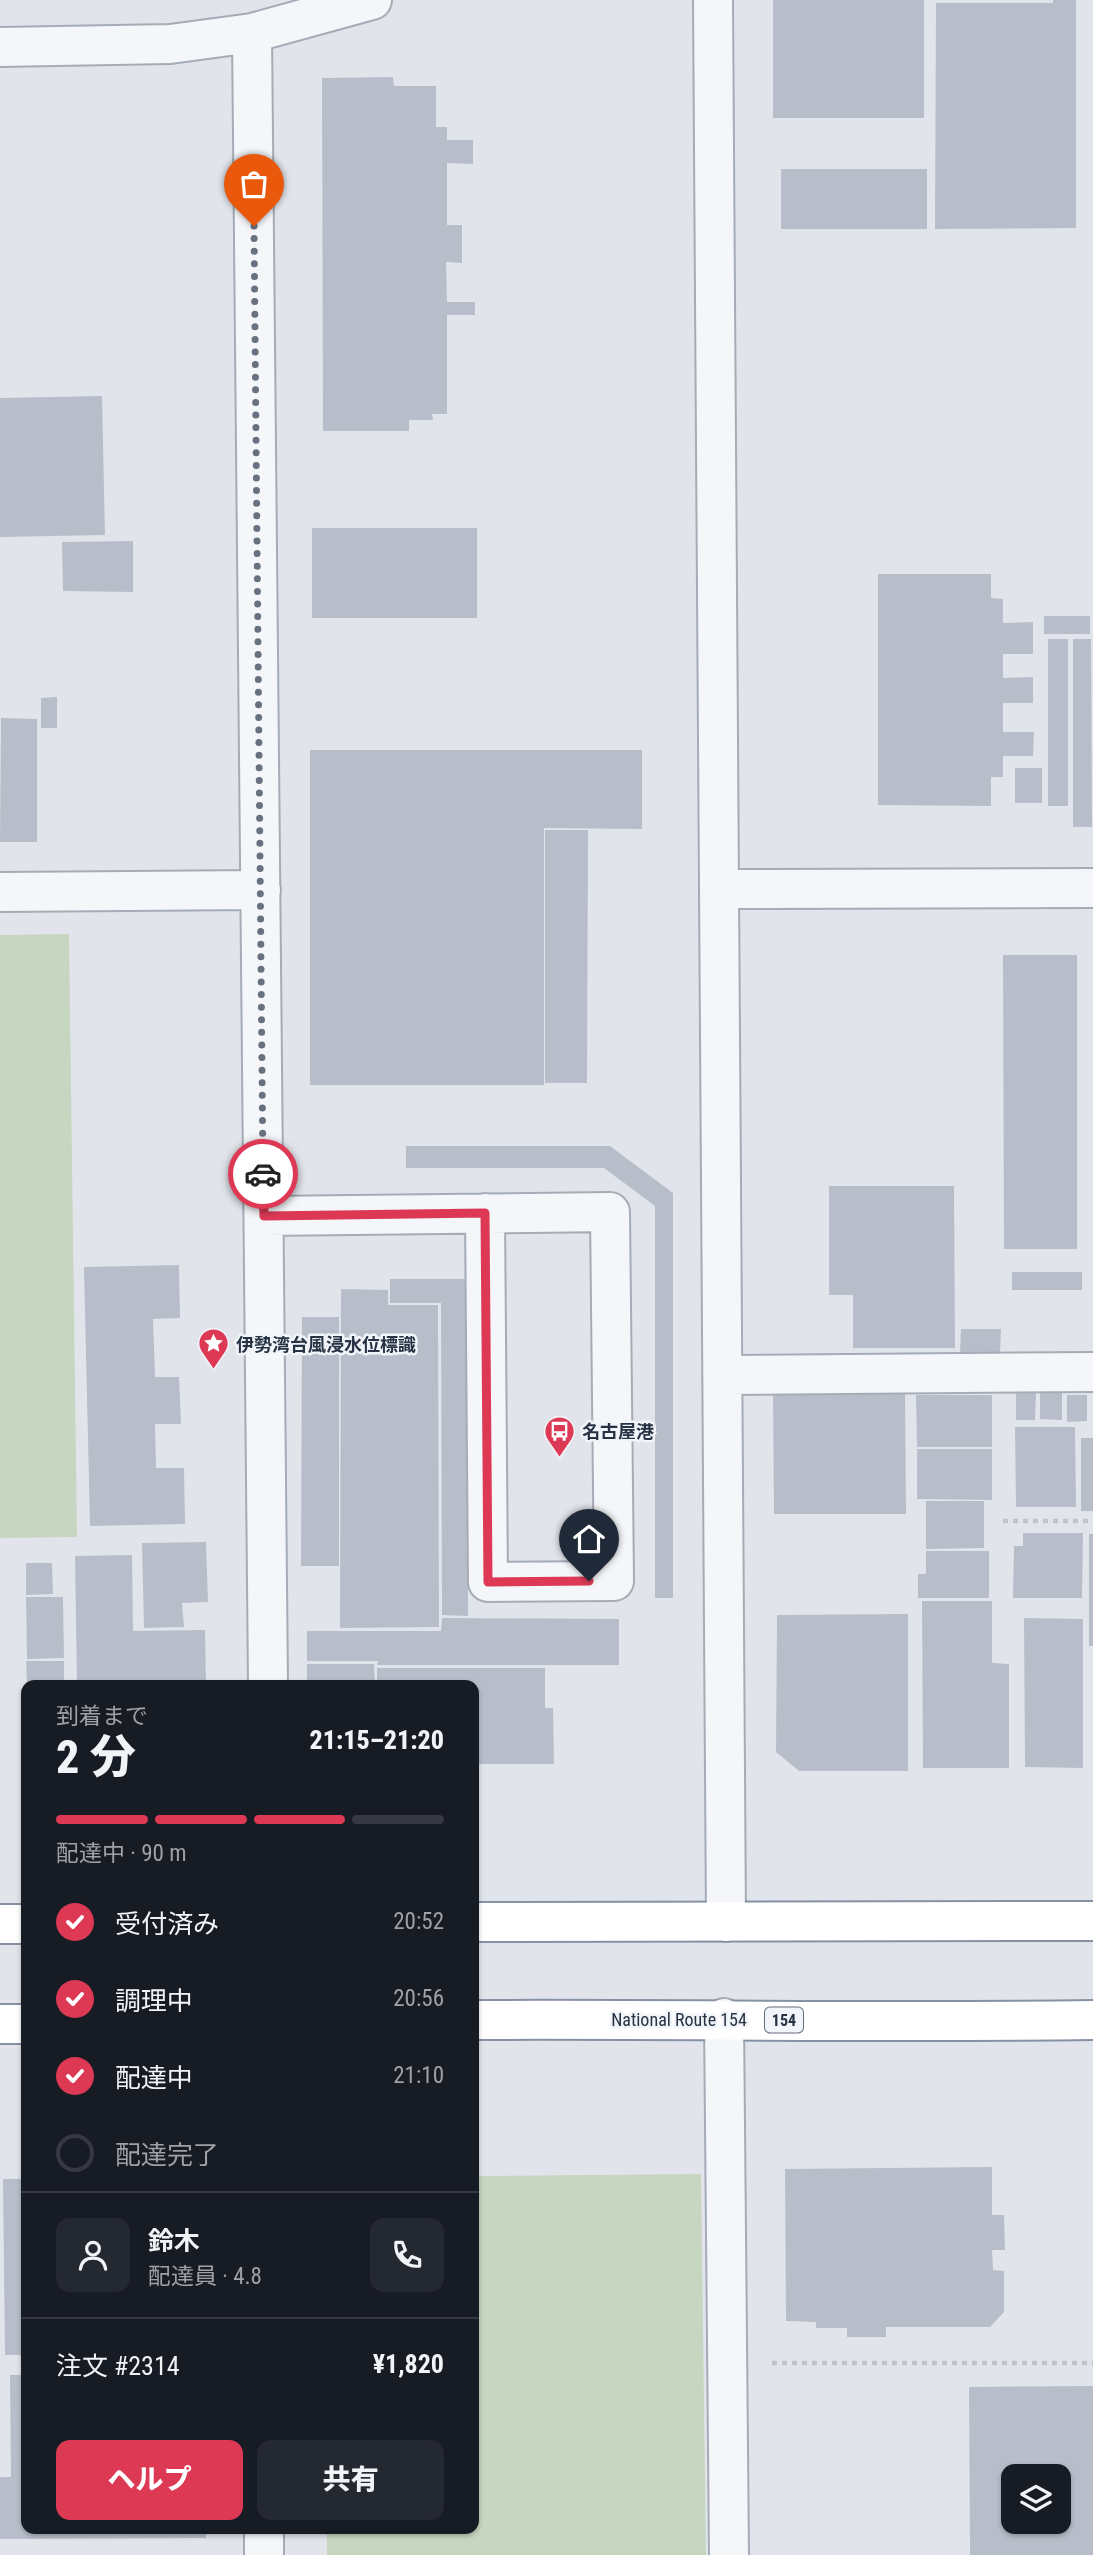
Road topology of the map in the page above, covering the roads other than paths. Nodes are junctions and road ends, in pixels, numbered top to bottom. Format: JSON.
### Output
{"nodes":[{"id":1,"x":372,"y":0,"type":"edge"},
{"id":2,"x":713,"y":0,"type":"edge"},
{"id":3,"x":253,"y":33,"type":"junction"},
{"id":4,"x":0,"y":47,"type":"edge"},
{"id":5,"x":1093,"y":888,"type":"edge"},
{"id":6,"x":719,"y":889,"type":"junction"},
{"id":7,"x":261,"y":890,"type":"junction"},
{"id":8,"x":0,"y":892,"type":"edge"},
{"id":9,"x":485,"y":1213,"type":"junction"},
{"id":10,"x":264,"y":1216,"type":"junction"},
{"id":11,"x":1093,"y":1372,"type":"edge"},
{"id":12,"x":723,"y":1375,"type":"junction"},
{"id":13,"x":268,"y":1680,"type":"edge"},
{"id":14,"x":1093,"y":1920,"type":"edge"},
{"id":15,"x":479,"y":1922,"type":"edge"},
{"id":16,"x":726,"y":1923,"type":"junction"},
{"id":17,"x":0,"y":1924,"type":"edge"},
{"id":18,"x":21,"y":1924,"type":"edge"},
{"id":19,"x":724,"y":2018,"type":"junction"},
{"id":20,"x":479,"y":2020,"type":"edge"},
{"id":21,"x":1093,"y":2020,"type":"edge"},
{"id":22,"x":0,"y":2024,"type":"edge"},
{"id":23,"x":21,"y":2024,"type":"edge"},
{"id":24,"x":264,"y":2534,"type":"edge"},
{"id":25,"x":264,"y":2555,"type":"edge"},
{"id":26,"x":729,"y":2555,"type":"edge"}],
"edges":[{"from":1,"to":3,"type":"street"},
{"from":2,"to":6,"type":"street"},
{"from":3,"to":4,"type":"street"},
{"from":3,"to":7,"type":"street"},
{"from":5,"to":6,"type":"street"},
{"from":6,"to":12,"type":"street"},
{"from":7,"to":8,"type":"street"},
{"from":7,"to":10,"type":"street"},
{"from":9,"to":9,"type":"street"},
{"from":9,"to":10,"type":"street"},
{"from":10,"to":13,"type":"street"},
{"from":11,"to":12,"type":"street"},
{"from":12,"to":16,"type":"street"},
{"from":14,"to":16,"type":"highway"},
{"from":15,"to":16,"type":"highway"},
{"from":17,"to":18,"type":"highway"},
{"from":19,"to":20,"type":"highway","name":"National Route 154","number":"154"},
{"from":19,"to":21,"type":"highway","name":"National Route 154","number":"154"},
{"from":19,"to":26,"type":"street"},
{"from":22,"to":23,"type":"highway"},
{"from":24,"to":25,"type":"street"}]}
